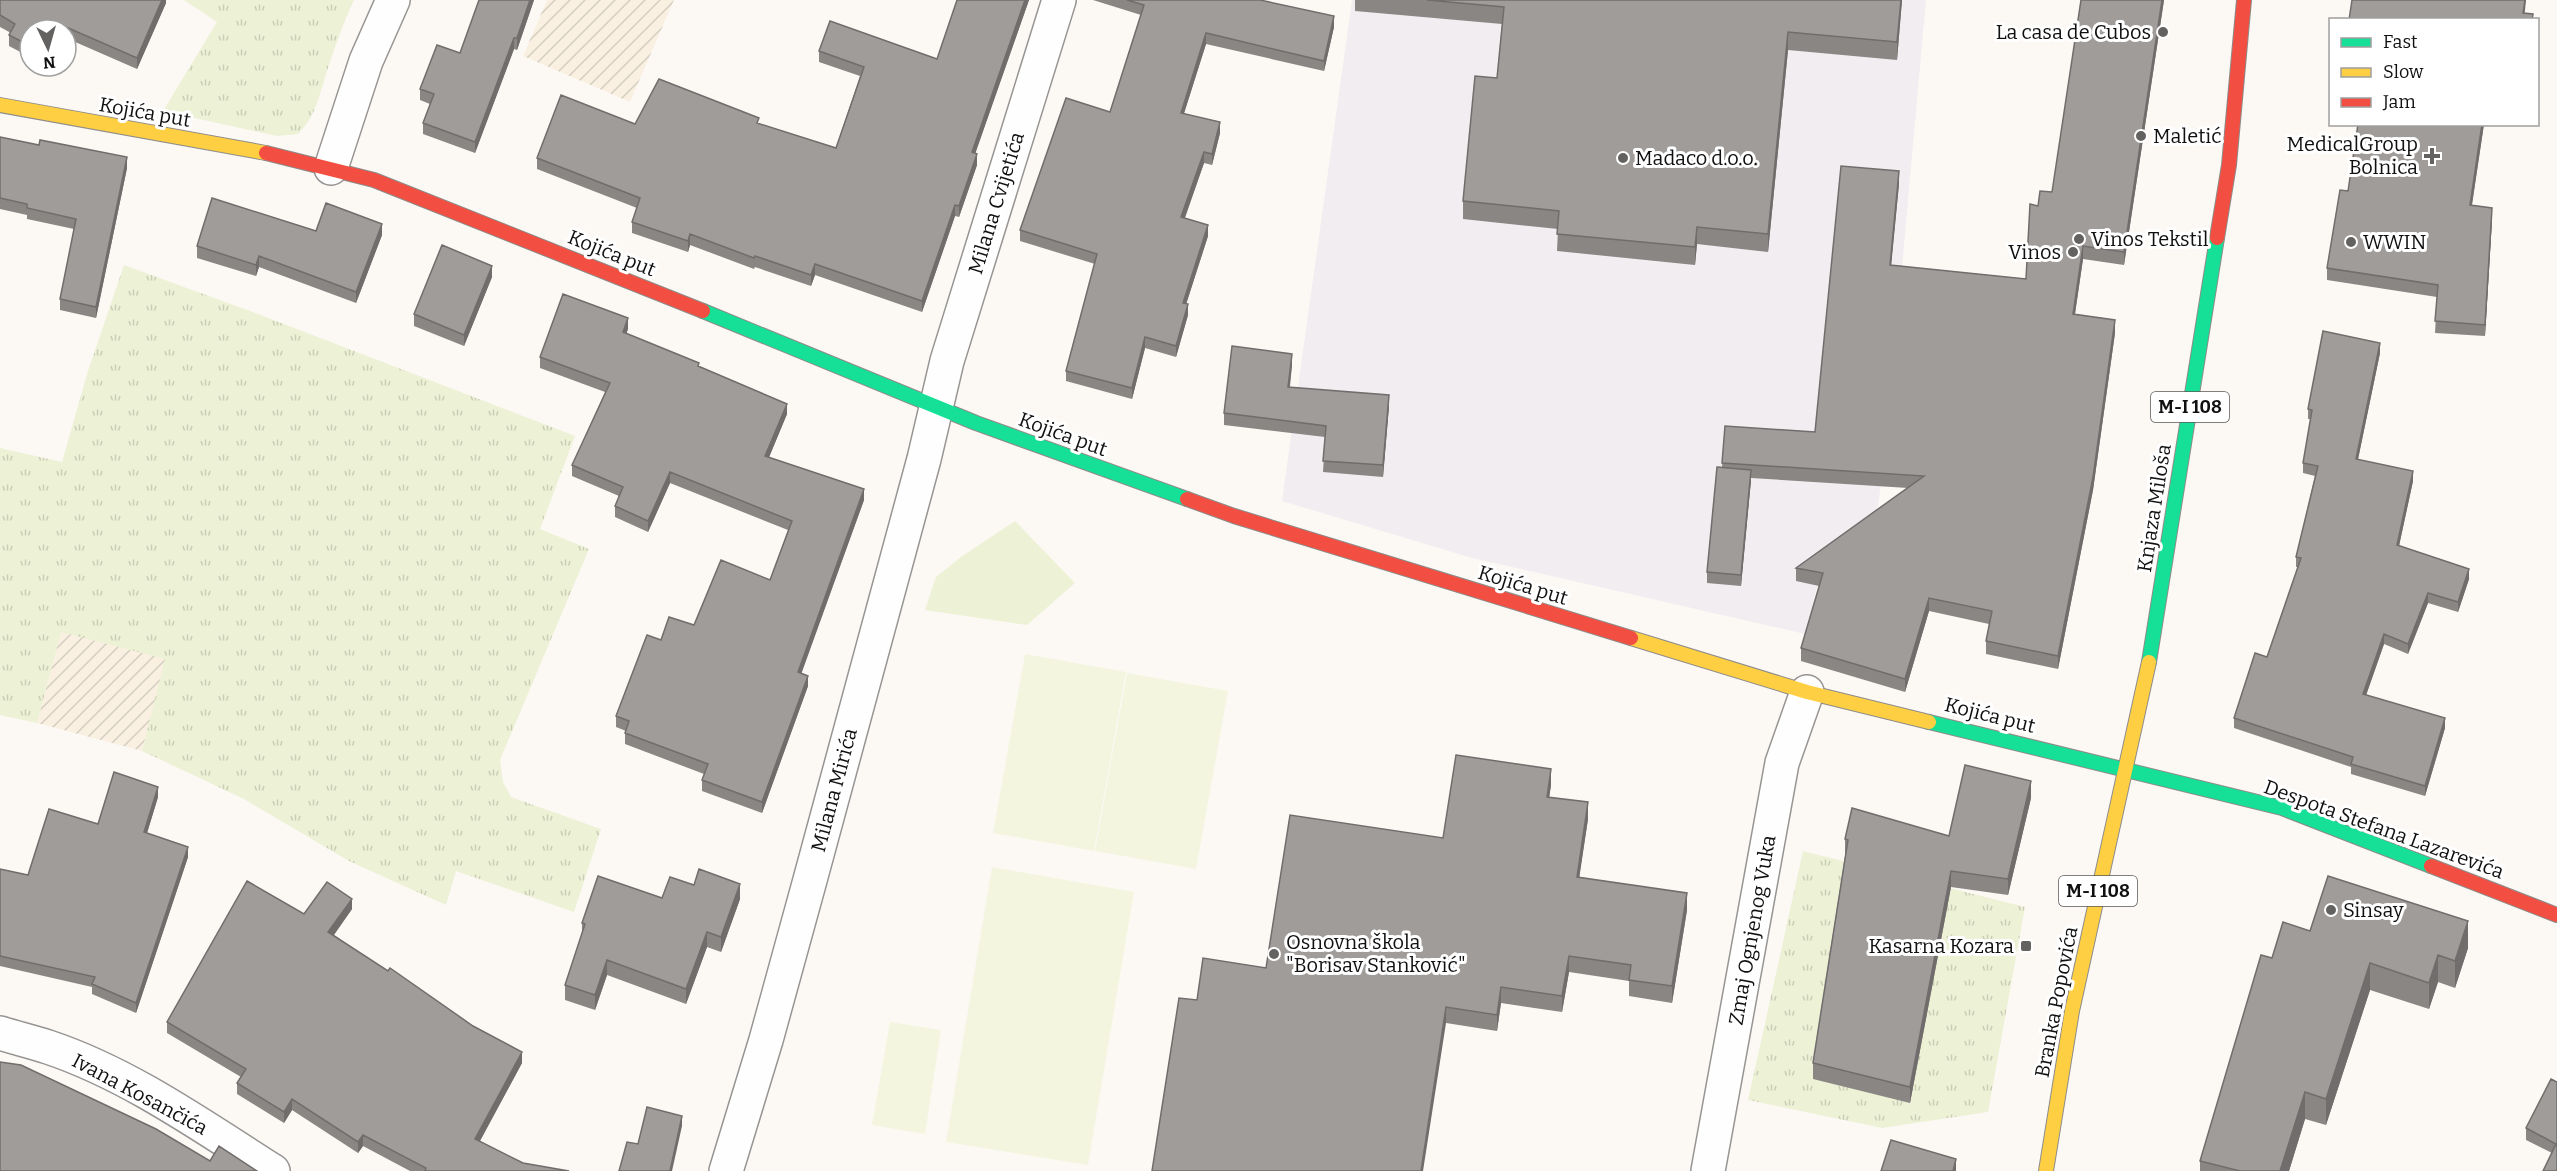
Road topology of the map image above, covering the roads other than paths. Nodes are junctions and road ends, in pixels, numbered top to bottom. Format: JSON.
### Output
{"nodes":[{"id":1,"x":393,"y":0,"type":"edge"},
{"id":2,"x":1059,"y":0,"type":"edge"},
{"id":3,"x":2244,"y":0,"type":"edge"},
{"id":4,"x":0,"y":105,"type":"edge"},
{"id":5,"x":331,"y":168,"type":"junction"},
{"id":6,"x":936,"y":407,"type":"junction"},
{"id":7,"x":1808,"y":692,"type":"junction"},
{"id":8,"x":2125,"y":770,"type":"junction"},
{"id":9,"x":2557,"y":915,"type":"edge"},
{"id":10,"x":0,"y":1033,"type":"edge"},
{"id":11,"x":273,"y":1171,"type":"edge"},
{"id":12,"x":726,"y":1171,"type":"edge"},
{"id":13,"x":1708,"y":1171,"type":"edge"},
{"id":14,"x":2046,"y":1171,"type":"edge"}],
"edges":[{"from":1,"to":5,"type":"street"},
{"from":2,"to":6,"type":"street","name":"Milana Cvijetića"},
{"from":3,"to":8,"type":"street","name":"Knjaza Miloša","number":"M-I 108"},
{"from":4,"to":5,"type":"street","name":"Kojića put"},
{"from":5,"to":6,"type":"street","name":"Kojića put"},
{"from":6,"to":7,"type":"street","name":"Kojića put"},
{"from":6,"to":12,"type":"street","name":"Milana Mirića"},
{"from":7,"to":8,"type":"street","name":"Kojića put"},
{"from":7,"to":13,"type":"street","name":"Zmaj Ognjenog Vuka"},
{"from":8,"to":9,"type":"street","name":"Despota Stefana Lazarevića"},
{"from":8,"to":14,"type":"street","name":"Branka Popovića","number":"M-I 108"},
{"from":10,"to":11,"type":"street","name":"Ivana Kosančića"}]}
